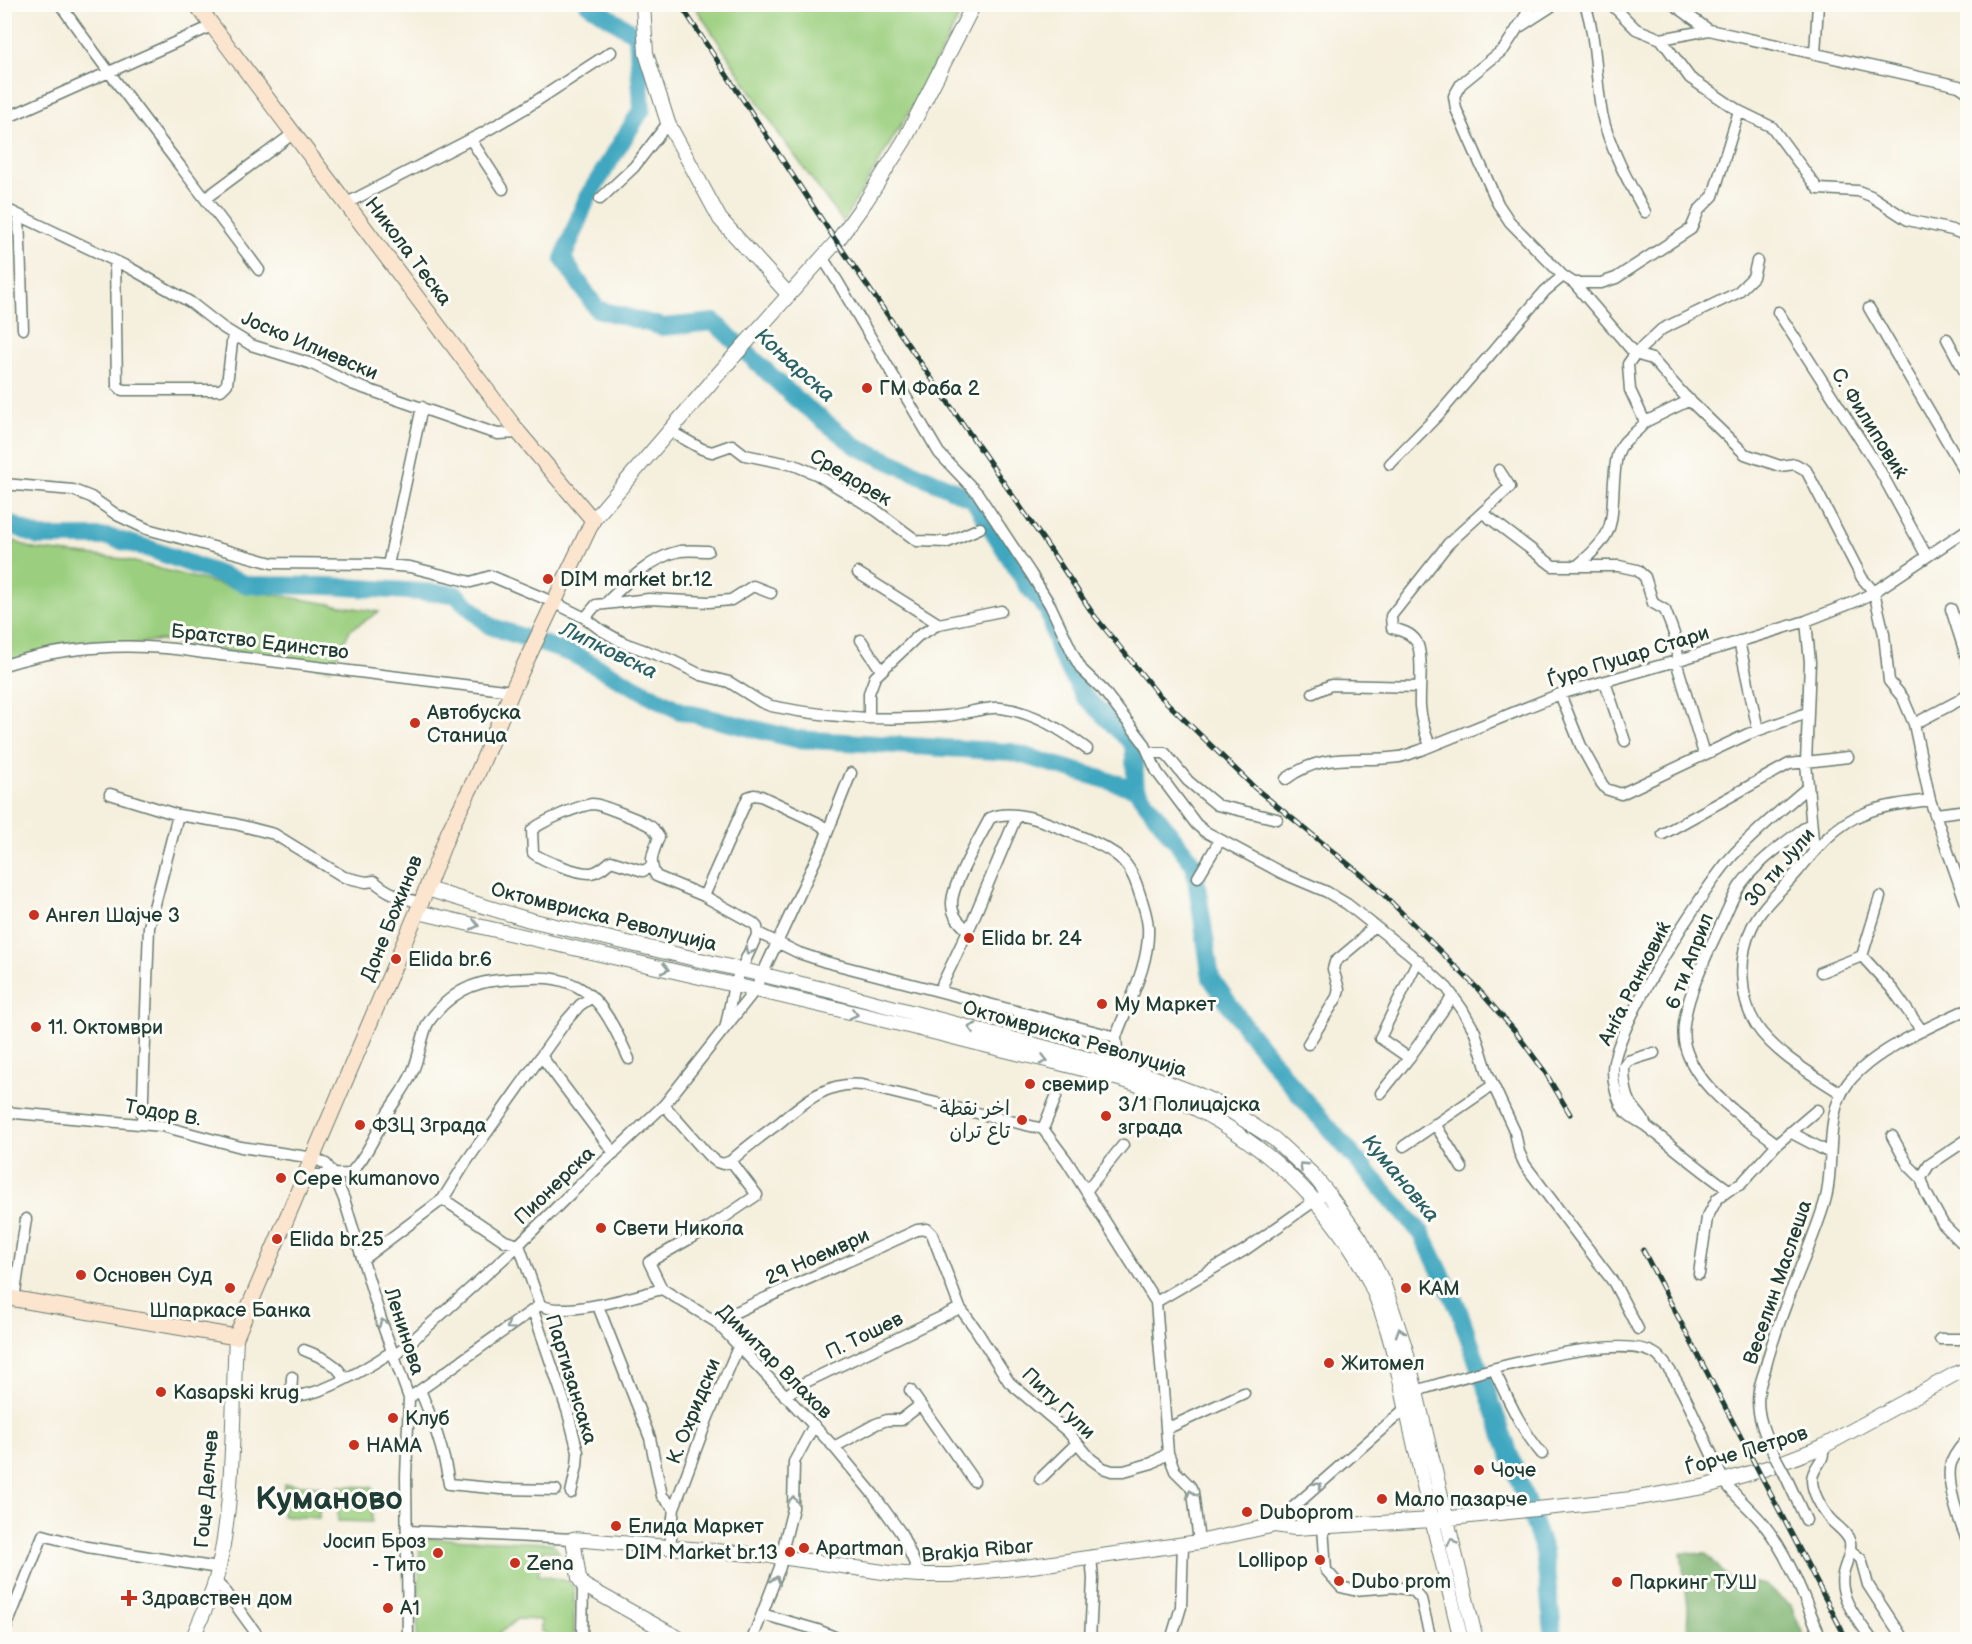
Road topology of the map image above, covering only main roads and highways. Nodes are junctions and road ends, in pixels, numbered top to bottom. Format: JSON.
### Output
{"nodes":[{"id":1,"x":196,"y":4,"type":"edge"},
{"id":2,"x":593,"y":520,"type":"joint"},
{"id":3,"x":9,"y":1298,"type":"edge"}],
"edges":[{"from":1,"to":2,"type":"main road","name":"Никола Теска"},
{"from":2,"to":3,"type":"main road","name":"Доне Божинов"}]}
